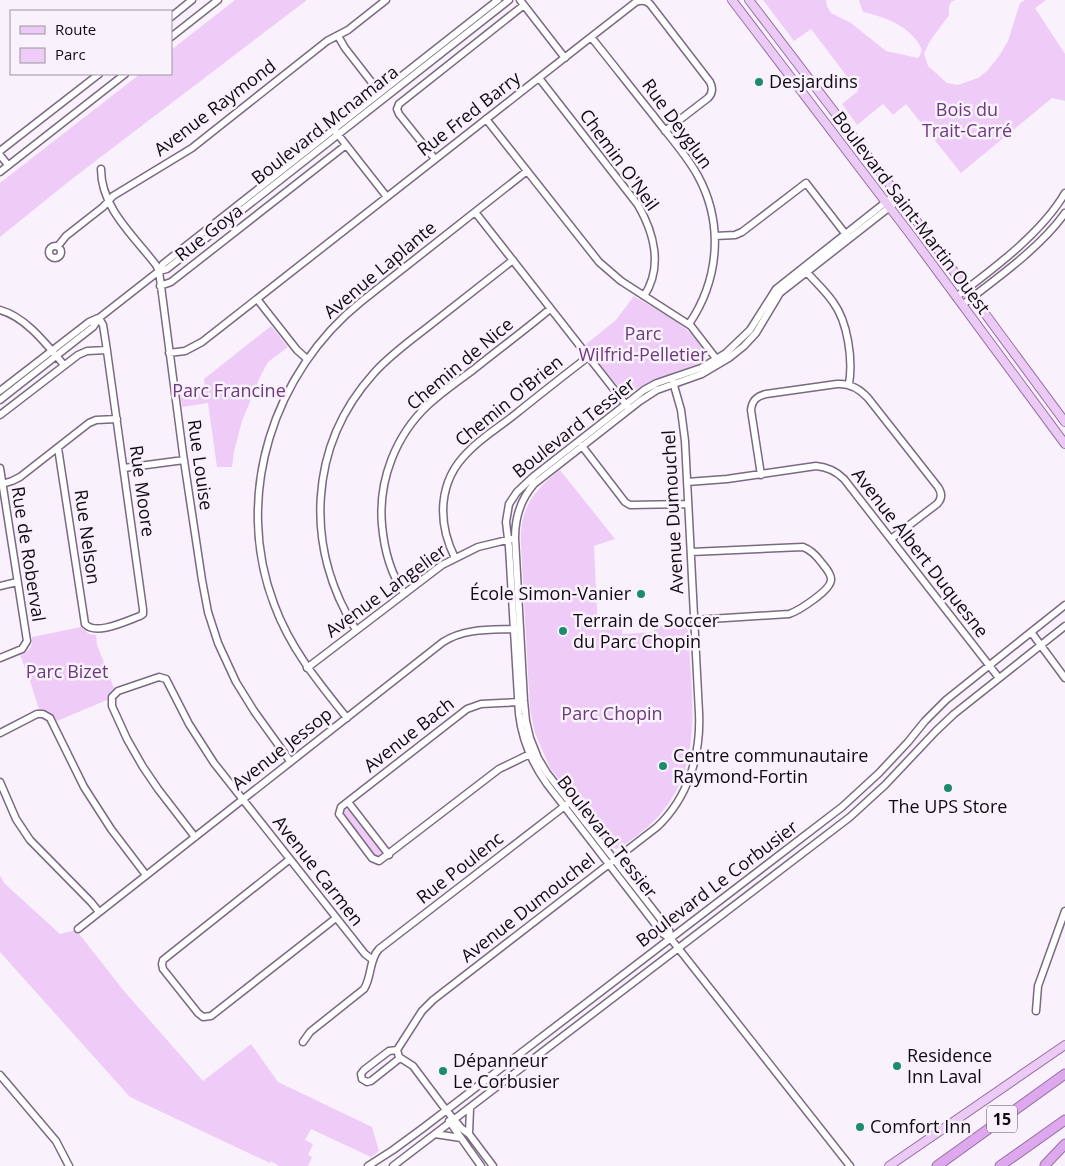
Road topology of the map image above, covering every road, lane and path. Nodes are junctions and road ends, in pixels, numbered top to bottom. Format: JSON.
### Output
{"nodes":[{"id":1,"x":192,"y":0,"type":"edge"},
{"id":2,"x":218,"y":0,"type":"edge"},
{"id":3,"x":377,"y":0,"type":"edge"},
{"id":4,"x":386,"y":0,"type":"edge"},
{"id":5,"x":498,"y":0,"type":"edge"},
{"id":6,"x":509,"y":0,"type":"edge"},
{"id":7,"x":732,"y":0,"type":"edge"},
{"id":8,"x":749,"y":0,"type":"edge"},
{"id":9,"x":522,"y":3,"type":"edge"},
{"id":10,"x":375,"y":9,"type":"junction"},
{"id":11,"x":172,"y":16,"type":"edge"},
{"id":12,"x":172,"y":36,"type":"edge"},
{"id":13,"x":338,"y":36,"type":"junction"},
{"id":14,"x":591,"y":37,"type":"junction"},
{"id":15,"x":565,"y":58,"type":"junction"},
{"id":16,"x":98,"y":75,"type":"edge"},
{"id":17,"x":124,"y":75,"type":"edge"},
{"id":18,"x":539,"y":78,"type":"junction"},
{"id":19,"x":380,"y":93,"type":"junction"},
{"id":20,"x":486,"y":119,"type":"junction"},
{"id":21,"x":665,"y":131,"type":"junction"},
{"id":22,"x":336,"y":132,"type":"junction"},
{"id":23,"x":346,"y":145,"type":"junction"},
{"id":24,"x":0,"y":152,"type":"edge"},
{"id":25,"x":0,"y":155,"type":"edge"},
{"id":26,"x":435,"y":159,"type":"junction"},
{"id":27,"x":8,"y":165,"type":"junction"},
{"id":28,"x":101,"y":169,"type":"dead end"},
{"id":29,"x":527,"y":171,"type":"junction"},
{"id":30,"x":0,"y":172,"type":"edge"},
{"id":31,"x":1065,"y":193,"type":"edge"},
{"id":32,"x":898,"y":196,"type":"junction"},
{"id":33,"x":387,"y":197,"type":"junction"},
{"id":34,"x":108,"y":202,"type":"junction"},
{"id":35,"x":888,"y":205,"type":"junction"},
{"id":36,"x":475,"y":212,"type":"junction"},
{"id":37,"x":1065,"y":213,"type":"edge"},
{"id":38,"x":715,"y":236,"type":"junction"},
{"id":39,"x":848,"y":236,"type":"junction"},
{"id":40,"x":58,"y":246,"type":"dead end"},
{"id":41,"x":513,"y":260,"type":"junction"},
{"id":42,"x":805,"y":270,"type":"junction"},
{"id":43,"x":159,"y":271,"type":"junction"},
{"id":44,"x":160,"y":286,"type":"junction"},
{"id":45,"x":966,"y":288,"type":"junction"},
{"id":46,"x":644,"y":296,"type":"junction"},
{"id":47,"x":956,"y":296,"type":"junction"},
{"id":48,"x":973,"y":297,"type":"junction"},
{"id":49,"x":257,"y":299,"type":"junction"},
{"id":50,"x":962,"y":305,"type":"junction"},
{"id":51,"x":550,"y":309,"type":"junction"},
{"id":52,"x":0,"y":310,"type":"edge"},
{"id":53,"x":99,"y":318,"type":"junction"},
{"id":54,"x":688,"y":324,"type":"junction"},
{"id":55,"x":107,"y":350,"type":"junction"},
{"id":56,"x":54,"y":353,"type":"junction"},
{"id":57,"x":169,"y":353,"type":"junction"},
{"id":58,"x":588,"y":357,"type":"junction"},
{"id":59,"x":306,"y":359,"type":"junction"},
{"id":60,"x":719,"y":361,"type":"junction"},
{"id":61,"x":64,"y":365,"type":"junction"},
{"id":62,"x":673,"y":382,"type":"junction"},
{"id":63,"x":849,"y":384,"type":"junction"},
{"id":64,"x":0,"y":391,"type":"edge"},
{"id":65,"x":0,"y":400,"type":"edge"},
{"id":66,"x":627,"y":406,"type":"junction"},
{"id":67,"x":0,"y":415,"type":"edge"},
{"id":68,"x":117,"y":419,"type":"junction"},
{"id":69,"x":1065,"y":422,"type":"edge"},
{"id":70,"x":1065,"y":444,"type":"edge"},
{"id":71,"x":582,"y":446,"type":"junction"},
{"id":72,"x":58,"y":448,"type":"junction"},
{"id":73,"x":184,"y":460,"type":"junction"},
{"id":74,"x":0,"y":468,"type":"edge"},
{"id":75,"x":124,"y":468,"type":"junction"},
{"id":76,"x":760,"y":474,"type":"junction"},
{"id":77,"x":687,"y":482,"type":"junction"},
{"id":78,"x":2,"y":484,"type":"junction"},
{"id":79,"x":688,"y":504,"type":"junction"},
{"id":80,"x":512,"y":539,"type":"junction"},
{"id":81,"x":891,"y":539,"type":"junction"},
{"id":82,"x":691,"y":552,"type":"junction"},
{"id":83,"x":455,"y":558,"type":"junction"},
{"id":84,"x":17,"y":582,"type":"junction"},
{"id":85,"x":0,"y":586,"type":"edge"},
{"id":86,"x":404,"y":592,"type":"junction"},
{"id":87,"x":1065,"y":605,"type":"edge"},
{"id":88,"x":694,"y":620,"type":"junction"},
{"id":89,"x":1065,"y":626,"type":"edge"},
{"id":90,"x":91,"y":629,"type":"joint"},
{"id":91,"x":517,"y":629,"type":"junction"},
{"id":92,"x":356,"y":630,"type":"junction"},
{"id":93,"x":1031,"y":632,"type":"junction"},
{"id":94,"x":1041,"y":645,"type":"junction"},
{"id":95,"x":0,"y":658,"type":"edge"},
{"id":96,"x":990,"y":665,"type":"junction"},
{"id":97,"x":307,"y":668,"type":"junction"},
{"id":98,"x":999,"y":678,"type":"junction"},
{"id":99,"x":1065,"y":678,"type":"edge"},
{"id":100,"x":521,"y":702,"type":"junction"},
{"id":101,"x":346,"y":718,"type":"junction"},
{"id":102,"x":0,"y":733,"type":"edge"},
{"id":103,"x":532,"y":753,"type":"junction"},
{"id":104,"x":290,"y":761,"type":"junction"},
{"id":105,"x":0,"y":782,"type":"edge"},
{"id":106,"x":242,"y":798,"type":"junction"},
{"id":107,"x":348,"y":802,"type":"junction"},
{"id":108,"x":567,"y":805,"type":"junction"},
{"id":109,"x":195,"y":837,"type":"junction"},
{"id":110,"x":389,"y":855,"type":"junction"},
{"id":111,"x":290,"y":859,"type":"junction"},
{"id":112,"x":611,"y":862,"type":"junction"},
{"id":113,"x":146,"y":875,"type":"junction"},
{"id":114,"x":1065,"y":911,"type":"edge"},
{"id":115,"x":99,"y":912,"type":"junction"},
{"id":116,"x":336,"y":918,"type":"junction"},
{"id":117,"x":78,"y":929,"type":"dead end"},
{"id":118,"x":670,"y":938,"type":"junction"},
{"id":119,"x":678,"y":949,"type":"junction"},
{"id":120,"x":373,"y":960,"type":"junction"},
{"id":121,"x":1036,"y":1010,"type":"dead end"},
{"id":122,"x":303,"y":1042,"type":"dead end"},
{"id":123,"x":1065,"y":1044,"type":"edge"},
{"id":124,"x":397,"y":1050,"type":"junction"},
{"id":125,"x":400,"y":1058,"type":"junction"},
{"id":126,"x":1065,"y":1074,"type":"edge"},
{"id":127,"x":0,"y":1075,"type":"edge"},
{"id":128,"x":470,"y":1108,"type":"junction"},
{"id":129,"x":446,"y":1110,"type":"junction"},
{"id":130,"x":1065,"y":1120,"type":"edge"},
{"id":131,"x":452,"y":1121,"type":"junction"},
{"id":132,"x":435,"y":1134,"type":"junction"},
{"id":133,"x":469,"y":1134,"type":"junction"},
{"id":134,"x":461,"y":1138,"type":"junction"},
{"id":135,"x":1065,"y":1144,"type":"edge"},
{"id":136,"x":1065,"y":1150,"type":"edge"},
{"id":137,"x":948,"y":1158,"type":"junction"},
{"id":138,"x":69,"y":1166,"type":"edge"},
{"id":139,"x":368,"y":1166,"type":"edge"},
{"id":140,"x":393,"y":1166,"type":"edge"},
{"id":141,"x":481,"y":1166,"type":"edge"},
{"id":142,"x":493,"y":1166,"type":"edge"},
{"id":143,"x":850,"y":1166,"type":"edge"},
{"id":144,"x":889,"y":1166,"type":"edge"},
{"id":145,"x":933,"y":1166,"type":"edge"},
{"id":146,"x":938,"y":1166,"type":"edge"},
{"id":147,"x":1000,"y":1166,"type":"edge"},
{"id":148,"x":1044,"y":1166,"type":"edge"}],
"edges":[{"from":1,"to":11,"type":"street"},
{"from":2,"to":12,"type":"street"},
{"from":3,"to":10,"type":"street"},
{"from":4,"to":10,"type":"street","name":"Avenue Raymond"},
{"from":5,"to":19,"type":"street","name":"Boulevard Mcnamara"},
{"from":6,"to":22,"type":"street","name":"Boulevard Mcnamara"},
{"from":7,"to":35,"type":"main road","name":"Boulevard Saint-Martin Ouest"},
{"from":8,"to":32,"type":"main road","name":"Boulevard Saint-Martin Ouest"},
{"from":9,"to":15,"type":"street"},
{"from":9,"to":26,"type":"street"},
{"from":10,"to":13,"type":"street","name":"Avenue Raymond"},
{"from":13,"to":19,"type":"street"},
{"from":13,"to":34,"type":"street","name":"Avenue Raymond"},
{"from":14,"to":15,"type":"street","name":"Rue Fred Barry"},
{"from":14,"to":21,"type":"street","name":"Rue Deyglun"},
{"from":14,"to":21,"type":"street","name":"Rue Fred Barry"},
{"from":15,"to":18,"type":"street","name":"Rue Fred Barry"},
{"from":16,"to":24,"type":"street"},
{"from":17,"to":27,"type":"street"},
{"from":18,"to":20,"type":"street","name":"Rue Fred Barry"},
{"from":18,"to":46,"type":"street","name":"Chemin O'Neil"},
{"from":19,"to":22,"type":"street","name":"Boulevard Mcnamara"},
{"from":20,"to":26,"type":"street","name":"Rue Fred Barry"},
{"from":20,"to":29,"type":"street"},
{"from":21,"to":38,"type":"street","name":"Rue Deyglun"},
{"from":22,"to":23,"type":"street"},
{"from":22,"to":43,"type":"street","name":"Boulevard Mcnamara"},
{"from":23,"to":33,"type":"street"},
{"from":23,"to":44,"type":"street","name":"Rue Goya"},
{"from":25,"to":27,"type":"street"},
{"from":26,"to":33,"type":"street","name":"Rue Fred Barry"},
{"from":27,"to":30,"type":"street"},
{"from":28,"to":34,"type":"street","name":"Rue Louise"},
{"from":29,"to":36,"type":"street","name":"Avenue Laplante"},
{"from":29,"to":46,"type":"street"},
{"from":31,"to":45,"type":"street"},
{"from":32,"to":35,"type":"street","name":"Boulevard Tessier"},
{"from":32,"to":45,"type":"main road","name":"Boulevard Saint-Martin Ouest"},
{"from":33,"to":49,"type":"street","name":"Rue Fred Barry"},
{"from":34,"to":40,"type":"street","name":"Avenue Raymond"},
{"from":34,"to":43,"type":"street","name":"Rue Louise"},
{"from":35,"to":39,"type":"street","name":"Boulevard Tessier"},
{"from":35,"to":47,"type":"main road","name":"Boulevard Saint-Martin Ouest"},
{"from":36,"to":41,"type":"street"},
{"from":36,"to":59,"type":"street","name":"Avenue Laplante"},
{"from":37,"to":48,"type":"street"},
{"from":38,"to":39,"type":"street"},
{"from":38,"to":54,"type":"street","name":"Rue Deyglun"},
{"from":39,"to":42,"type":"street","name":"Boulevard Tessier"},
{"from":41,"to":51,"type":"street"},
{"from":41,"to":92,"type":"street"},
{"from":42,"to":60,"type":"street","name":"Boulevard Tessier"},
{"from":42,"to":63,"type":"street"},
{"from":43,"to":44,"type":"street","name":"Rue Louise"},
{"from":43,"to":53,"type":"street","name":"Boulevard Mcnamara"},
{"from":44,"to":57,"type":"street","name":"Rue Louise"},
{"from":45,"to":47,"type":"street"},
{"from":45,"to":48,"type":"main road","name":"Boulevard Saint-Martin Ouest"},
{"from":46,"to":54,"type":"street"},
{"from":47,"to":50,"type":"main road","name":"Boulevard Saint-Martin Ouest"},
{"from":48,"to":50,"type":"street"},
{"from":48,"to":69,"type":"main road","name":"Boulevard Saint-Martin Ouest"},
{"from":49,"to":57,"type":"street","name":"Rue Fred Barry"},
{"from":49,"to":59,"type":"street"},
{"from":50,"to":70,"type":"main road","name":"Boulevard Saint-Martin Ouest"},
{"from":51,"to":58,"type":"street"},
{"from":51,"to":86,"type":"street","name":"Chemin de Nice"},
{"from":52,"to":56,"type":"street"},
{"from":53,"to":55,"type":"street","name":"Rue Moore"},
{"from":53,"to":56,"type":"street","name":"Boulevard Mcnamara"},
{"from":54,"to":60,"type":"street"},
{"from":55,"to":61,"type":"street"},
{"from":55,"to":68,"type":"street","name":"Rue Moore"},
{"from":56,"to":61,"type":"street"},
{"from":56,"to":64,"type":"street","name":"Boulevard Mcnamara"},
{"from":56,"to":65,"type":"street","name":"Boulevard Mcnamara"},
{"from":57,"to":73,"type":"street","name":"Rue Louise"},
{"from":58,"to":66,"type":"street"},
{"from":58,"to":83,"type":"street","name":"Chemin O'Brien"},
{"from":59,"to":97,"type":"street","name":"Avenue Laplante"},
{"from":60,"to":62,"type":"street","name":"Boulevard Tessier"},
{"from":61,"to":67,"type":"street"},
{"from":62,"to":66,"type":"street","name":"Boulevard Tessier"},
{"from":62,"to":77,"type":"street","name":"Avenue Dumouchel"},
{"from":63,"to":76,"type":"street"},
{"from":63,"to":81,"type":"street"},
{"from":66,"to":71,"type":"street","name":"Boulevard Tessier"},
{"from":66,"to":80,"type":"street","name":"Boulevard Tessier"},
{"from":68,"to":72,"type":"street"},
{"from":68,"to":75,"type":"street","name":"Rue Moore"},
{"from":71,"to":79,"type":"street"},
{"from":71,"to":80,"type":"street","name":"Boulevard Tessier"},
{"from":72,"to":78,"type":"street"},
{"from":72,"to":90,"type":"street","name":"Rue Nelson"},
{"from":73,"to":75,"type":"street"},
{"from":73,"to":104,"type":"street","name":"Rue Louise"},
{"from":74,"to":78,"type":"street","name":"Rue de Roberval"},
{"from":75,"to":90,"type":"street","name":"Rue Moore"},
{"from":76,"to":77,"type":"street","name":"Avenue Albert Duquesne"},
{"from":76,"to":81,"type":"street","name":"Avenue Albert Duquesne"},
{"from":77,"to":79,"type":"street","name":"Avenue Dumouchel"},
{"from":78,"to":84,"type":"street","name":"Rue de Roberval"},
{"from":79,"to":82,"type":"street","name":"Avenue Dumouchel"},
{"from":80,"to":83,"type":"street","name":"Avenue Langelier"},
{"from":80,"to":91,"type":"street","name":"Boulevard Tessier"},
{"from":81,"to":96,"type":"street","name":"Avenue Albert Duquesne"},
{"from":82,"to":88,"type":"street","name":"Avenue Dumouchel"},
{"from":82,"to":88,"type":"street"},
{"from":83,"to":86,"type":"street","name":"Avenue Langelier"},
{"from":84,"to":85,"type":"street"},
{"from":84,"to":95,"type":"street","name":"Rue de Roberval"},
{"from":86,"to":92,"type":"street","name":"Avenue Langelier"},
{"from":87,"to":93,"type":"street","name":"Boulevard Le Corbusier"},
{"from":88,"to":112,"type":"street","name":"Avenue Dumouchel"},
{"from":89,"to":94,"type":"street","name":"Boulevard Le Corbusier"},
{"from":91,"to":100,"type":"street","name":"Boulevard Tessier"},
{"from":91,"to":101,"type":"street","name":"Avenue Jessop"},
{"from":92,"to":97,"type":"street","name":"Avenue Langelier"},
{"from":93,"to":94,"type":"street"},
{"from":93,"to":96,"type":"street","name":"Boulevard Le Corbusier"},
{"from":94,"to":98,"type":"street","name":"Boulevard Le Corbusier"},
{"from":94,"to":99,"type":"street"},
{"from":96,"to":98,"type":"street","name":"Avenue Albert Duquesne"},
{"from":96,"to":118,"type":"street","name":"Boulevard Le Corbusier"},
{"from":97,"to":101,"type":"street","name":"Avenue Laplante"},
{"from":98,"to":119,"type":"street","name":"Boulevard Le Corbusier"},
{"from":100,"to":103,"type":"street","name":"Boulevard Tessier"},
{"from":100,"to":107,"type":"street","name":"Avenue Bach"},
{"from":101,"to":104,"type":"street","name":"Avenue Jessop"},
{"from":102,"to":113,"type":"street"},
{"from":103,"to":108,"type":"street","name":"Boulevard Tessier"},
{"from":103,"to":110,"type":"street"},
{"from":104,"to":106,"type":"street","name":"Avenue Jessop"},
{"from":105,"to":115,"type":"street"},
{"from":106,"to":109,"type":"street","name":"Avenue Jessop"},
{"from":106,"to":109,"type":"street","name":"Avenue Carmen"},
{"from":106,"to":111,"type":"street","name":"Avenue Carmen"},
{"from":107,"to":110,"type":"street"},
{"from":107,"to":110,"type":"street"},
{"from":108,"to":112,"type":"street","name":"Boulevard Tessier"},
{"from":108,"to":120,"type":"street","name":"Rue Poulenc"},
{"from":109,"to":113,"type":"street","name":"Avenue Jessop"},
{"from":111,"to":116,"type":"street","name":"Avenue Carmen"},
{"from":111,"to":116,"type":"street"},
{"from":112,"to":118,"type":"street","name":"Boulevard Tessier"},
{"from":112,"to":124,"type":"street","name":"Avenue Dumouchel"},
{"from":113,"to":115,"type":"street","name":"Avenue Jessop"},
{"from":114,"to":121,"type":"street"},
{"from":115,"to":117,"type":"street","name":"Avenue Jessop"},
{"from":116,"to":120,"type":"street","name":"Avenue Carmen"},
{"from":118,"to":119,"type":"street","name":"Boulevard Tessier"},
{"from":118,"to":129,"type":"street","name":"Boulevard Le Corbusier"},
{"from":119,"to":128,"type":"street","name":"Boulevard Le Corbusier"},
{"from":119,"to":143,"type":"street","name":"Boulevard Tessier"},
{"from":120,"to":122,"type":"street"},
{"from":123,"to":144,"type":"main road"},
{"from":124,"to":125,"type":"street"},
{"from":124,"to":125,"type":"street","name":"Avenue Dumouchel"},
{"from":125,"to":129,"type":"street"},
{"from":126,"to":137,"type":"highway","number":"15"},
{"from":127,"to":138,"type":"street"},
{"from":128,"to":131,"type":"street","name":"Boulevard Le Corbusier"},
{"from":128,"to":133,"type":"street"},
{"from":129,"to":131,"type":"street"},
{"from":129,"to":139,"type":"street","name":"Boulevard Le Corbusier"},
{"from":130,"to":147,"type":"highway","number":"15"},
{"from":131,"to":132,"type":"street","name":"Boulevard Le Corbusier"},
{"from":131,"to":133,"type":"street"},
{"from":131,"to":134,"type":"street"},
{"from":132,"to":134,"type":"street"},
{"from":132,"to":140,"type":"street","name":"Boulevard Le Corbusier"},
{"from":133,"to":142,"type":"street"},
{"from":134,"to":141,"type":"street"},
{"from":135,"to":148,"type":"highway"},
{"from":136,"to":148,"type":"main road"},
{"from":137,"to":145,"type":"highway"},
{"from":137,"to":146,"type":"highway","number":"15"}]}
